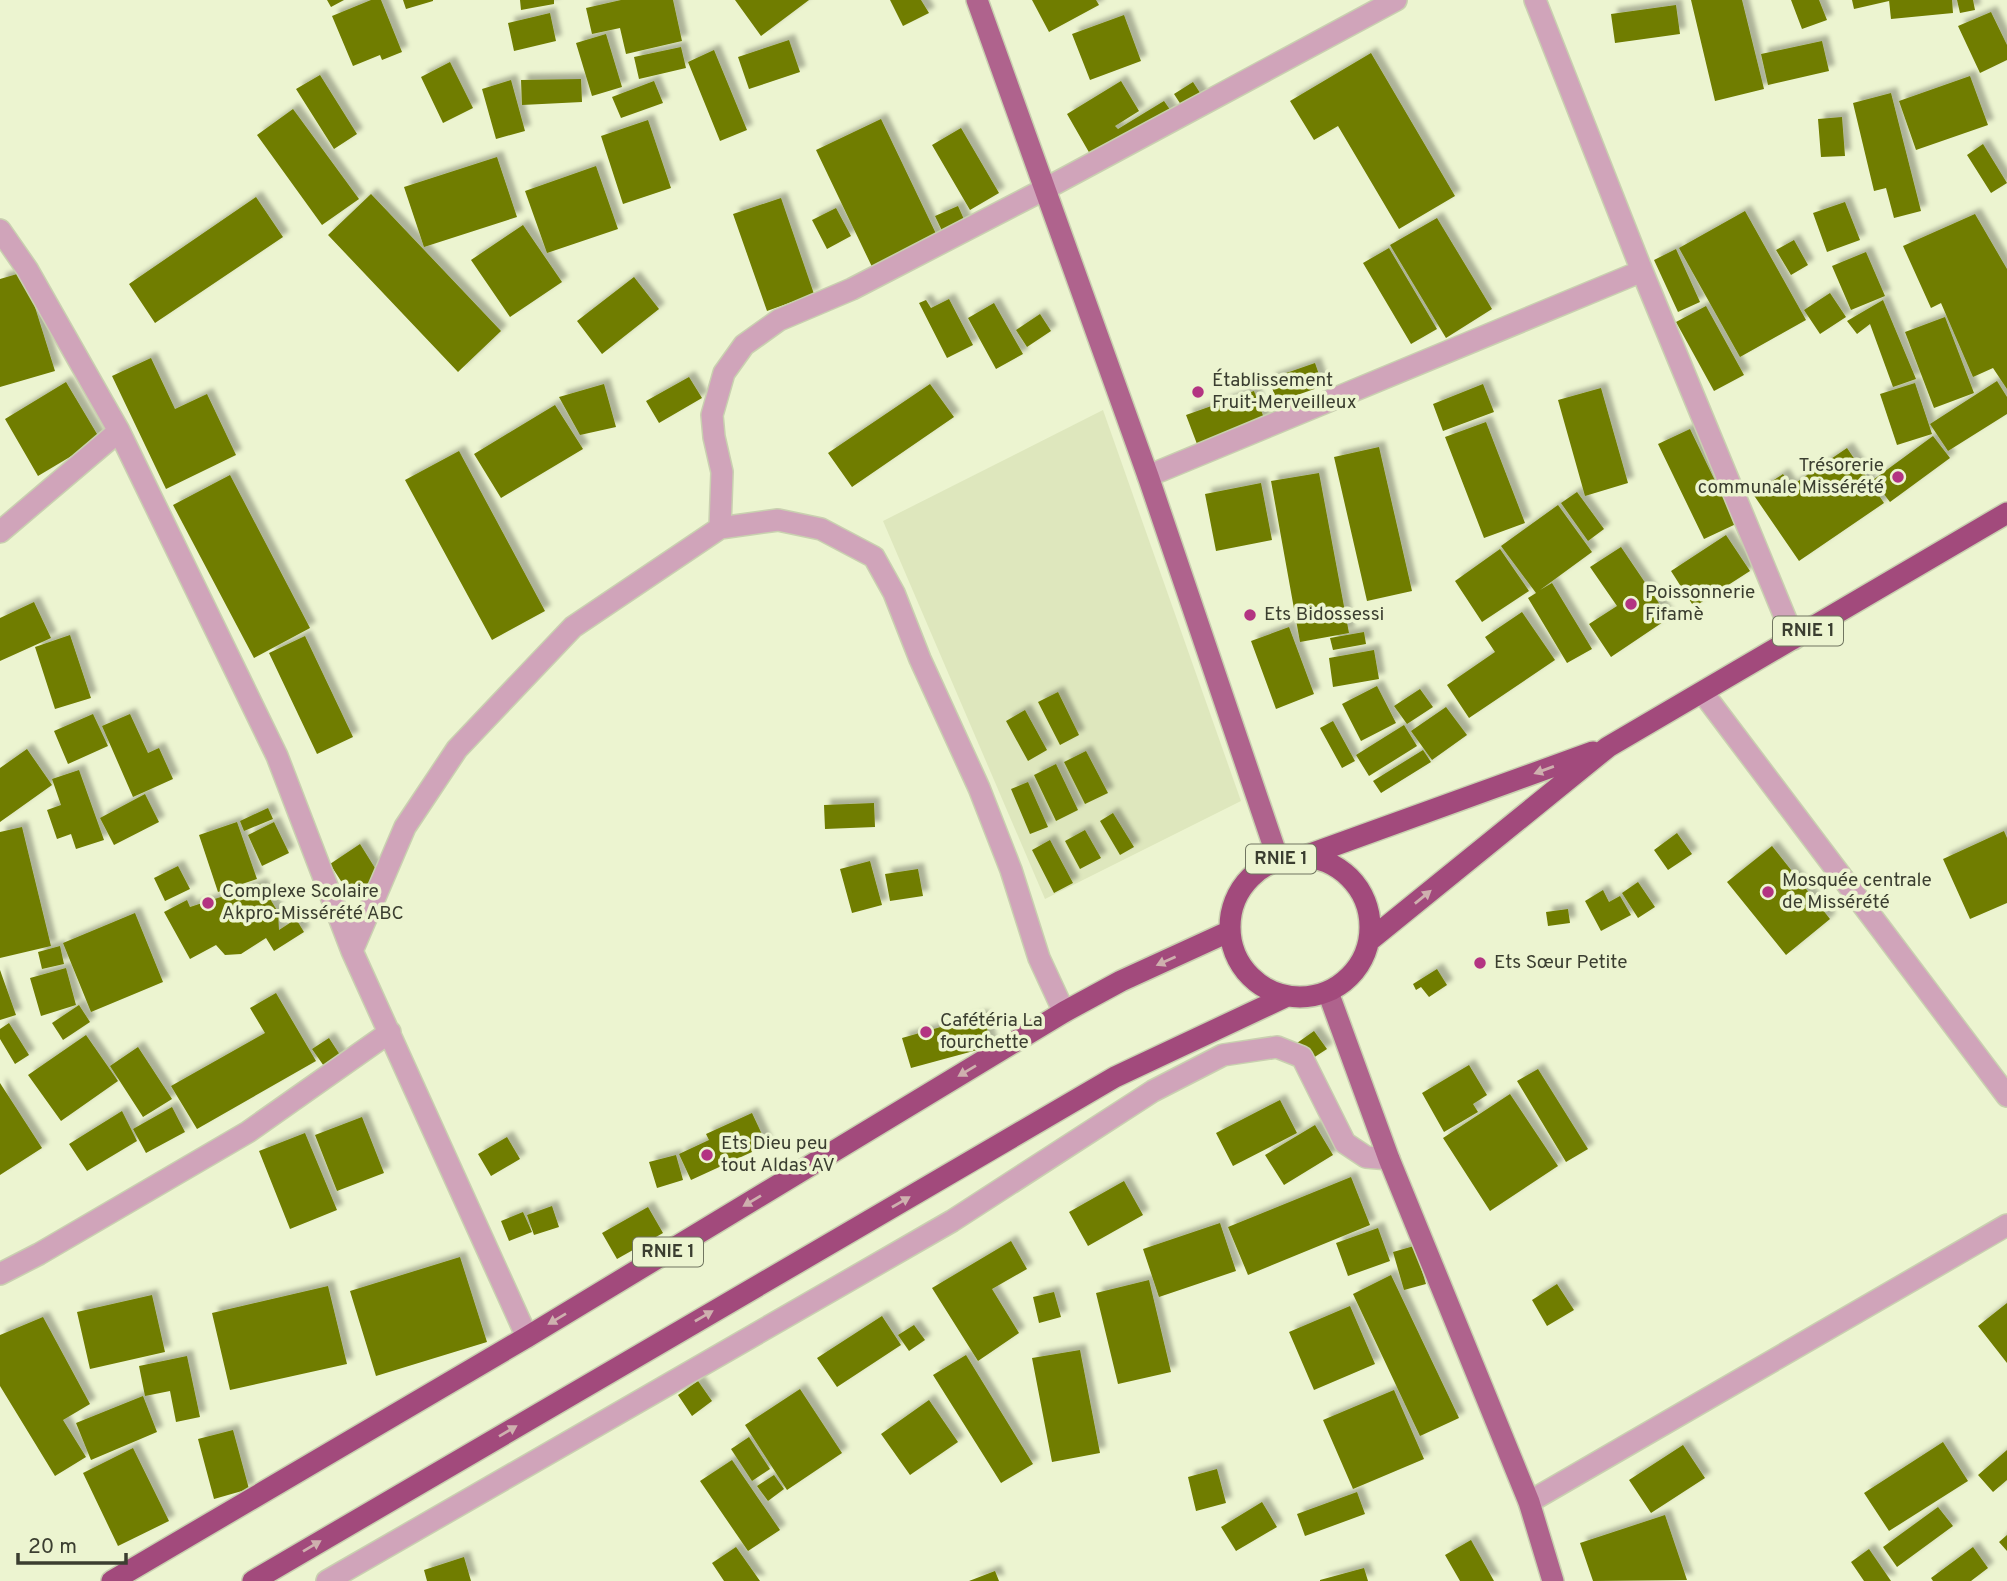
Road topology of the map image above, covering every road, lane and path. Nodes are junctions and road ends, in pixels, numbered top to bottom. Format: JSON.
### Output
{"nodes":[{"id":1,"x":977,"y":0,"type":"edge"},
{"id":2,"x":1396,"y":0,"type":"edge"},
{"id":3,"x":1535,"y":0,"type":"edge"},
{"id":4,"x":1045,"y":189,"type":"junction"},
{"id":5,"x":0,"y":230,"type":"edge"},
{"id":6,"x":1642,"y":271,"type":"junction"},
{"id":7,"x":119,"y":431,"type":"junction"},
{"id":8,"x":1148,"y":477,"type":"junction"},
{"id":9,"x":2007,"y":513,"type":"edge"},
{"id":10,"x":720,"y":528,"type":"junction"},
{"id":11,"x":0,"y":532,"type":"edge"},
{"id":12,"x":1794,"y":639,"type":"junction"},
{"id":13,"x":1703,"y":693,"type":"junction"},
{"id":14,"x":1608,"y":747,"type":"junction"},
{"id":15,"x":1305,"y":856,"type":"junction"},
{"id":16,"x":1278,"y":859,"type":"junction"},
{"id":17,"x":1228,"y":932,"type":"junction"},
{"id":18,"x":1370,"y":940,"type":"junction"},
{"id":19,"x":352,"y":951,"type":"junction"},
{"id":20,"x":1328,"y":992,"type":"junction"},
{"id":21,"x":1285,"y":997,"type":"junction"},
{"id":22,"x":1064,"y":1012,"type":"junction"},
{"id":23,"x":390,"y":1032,"type":"junction"},
{"id":24,"x":2007,"y":1096,"type":"edge"},
{"id":25,"x":1389,"y":1159,"type":"junction"},
{"id":26,"x":2007,"y":1225,"type":"edge"},
{"id":27,"x":0,"y":1274,"type":"edge"},
{"id":28,"x":527,"y":1337,"type":"junction"},
{"id":29,"x":1529,"y":1502,"type":"junction"},
{"id":30,"x":112,"y":1581,"type":"edge"},
{"id":31,"x":253,"y":1581,"type":"edge"},
{"id":32,"x":327,"y":1581,"type":"edge"},
{"id":33,"x":1553,"y":1581,"type":"edge"}],
"edges":[{"from":1,"to":4,"type":"main road"},
{"from":2,"to":4,"type":"street"},
{"from":3,"to":6,"type":"street"},
{"from":4,"to":8,"type":"main road"},
{"from":4,"to":10,"type":"street"},
{"from":5,"to":7,"type":"street"},
{"from":6,"to":8,"type":"street"},
{"from":6,"to":12,"type":"street"},
{"from":7,"to":11,"type":"street"},
{"from":7,"to":19,"type":"street"},
{"from":8,"to":16,"type":"main road"},
{"from":9,"to":12,"type":"highway","number":"RNIE 1"},
{"from":10,"to":19,"type":"street"},
{"from":10,"to":22,"type":"street"},
{"from":12,"to":13,"type":"highway","number":"RNIE 1"},
{"from":13,"to":14,"type":"highway","number":"RNIE 1"},
{"from":13,"to":24,"type":"street"},
{"from":14,"to":15,"type":"highway","number":"RNIE 1","one_way":true},
{"from":18,"to":14,"type":"highway","number":"RNIE 1","one_way":true},
{"from":15,"to":16,"type":"highway","number":"RNIE 1"},
{"from":15,"to":18,"type":"highway","number":"RNIE 1"},
{"from":16,"to":17,"type":"highway","number":"RNIE 1"},
{"from":17,"to":21,"type":"highway"},
{"from":17,"to":22,"type":"highway","number":"RNIE 1","one_way":true},
{"from":18,"to":20,"type":"highway","number":"RNIE 1"},
{"from":19,"to":23,"type":"street"},
{"from":20,"to":21,"type":"highway"},
{"from":20,"to":25,"type":"main road"},
{"from":31,"to":21,"type":"highway","one_way":true},
{"from":22,"to":28,"type":"highway","number":"RNIE 1","one_way":true},
{"from":23,"to":27,"type":"street"},
{"from":23,"to":28,"type":"street"},
{"from":25,"to":29,"type":"main road"},
{"from":25,"to":32,"type":"street"},
{"from":26,"to":29,"type":"street"},
{"from":28,"to":30,"type":"highway","number":"RNIE 1"},
{"from":29,"to":33,"type":"main road"}]}
